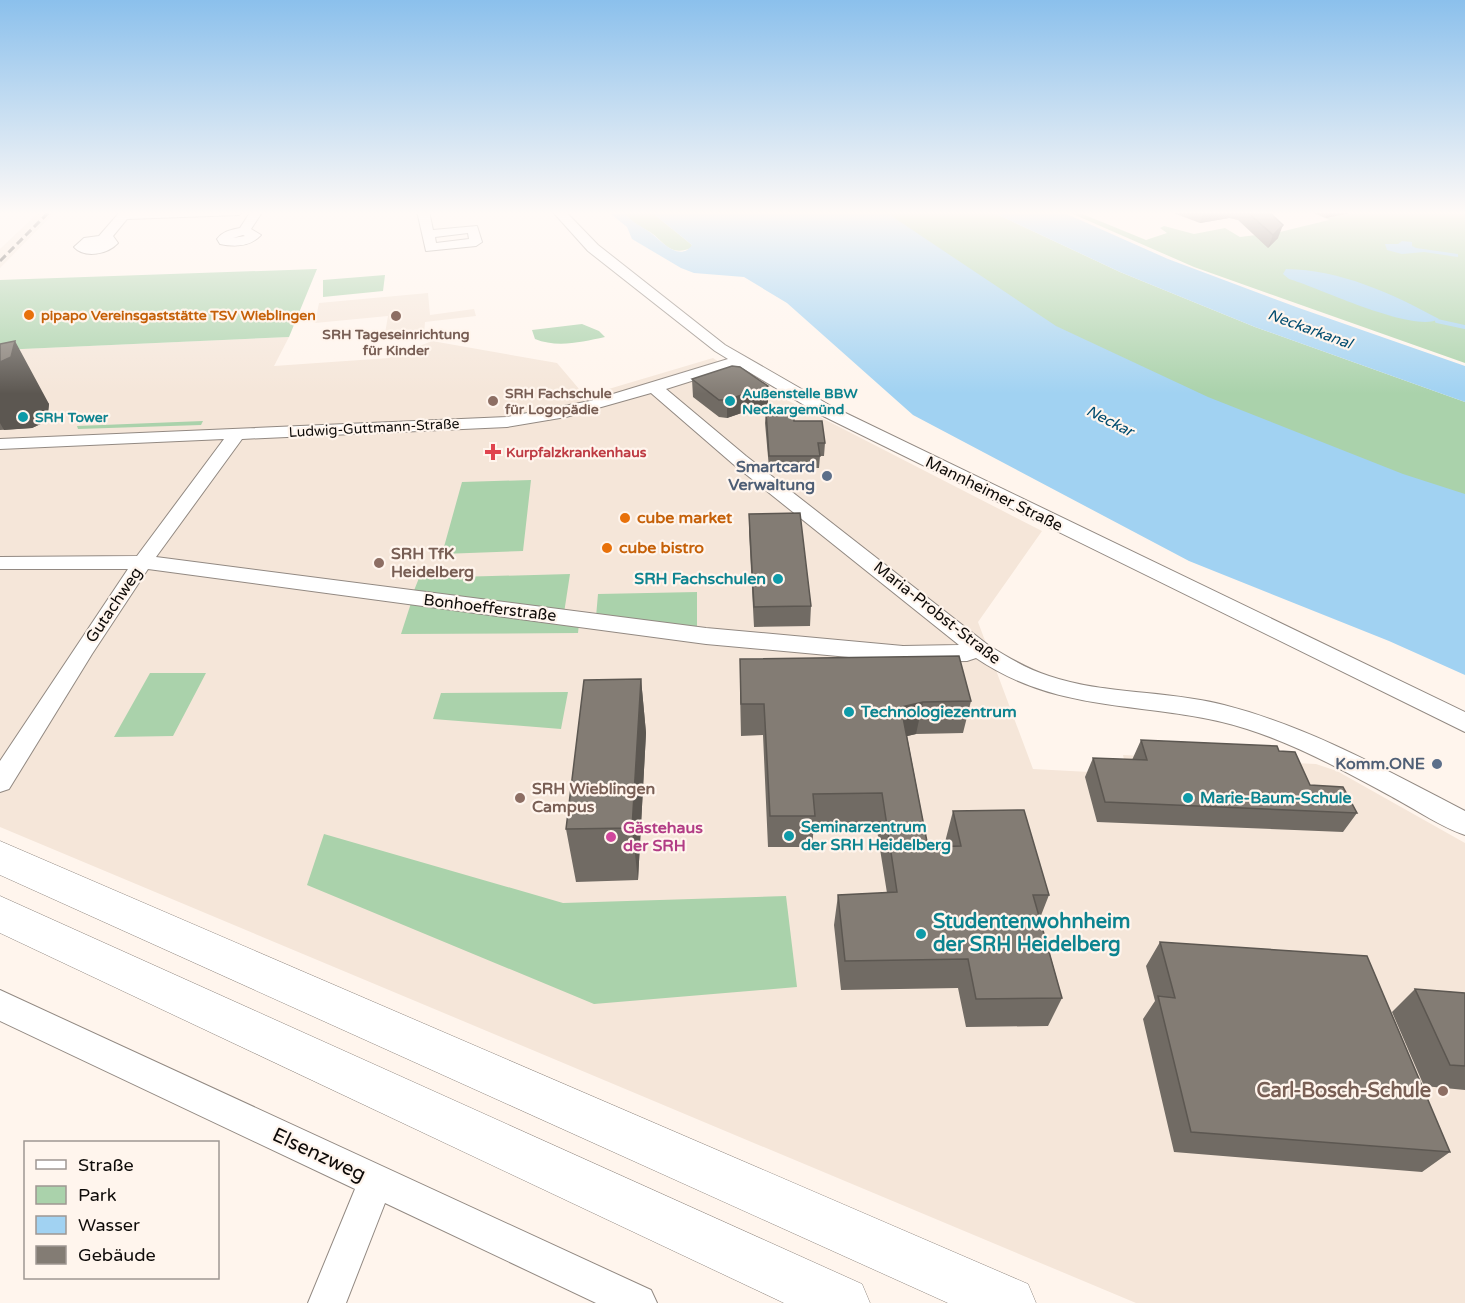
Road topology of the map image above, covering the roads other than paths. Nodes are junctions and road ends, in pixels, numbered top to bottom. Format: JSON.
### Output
{"nodes":[{"id":1,"x":624,"y":272,"type":"edge"},
{"id":2,"x":739,"y":361,"type":"junction"},
{"id":3,"x":654,"y":388,"type":"junction"},
{"id":4,"x":237,"y":434,"type":"junction"},
{"id":5,"x":0,"y":444,"type":"edge"},
{"id":6,"x":142,"y":562,"type":"junction"},
{"id":7,"x":0,"y":563,"type":"edge"},
{"id":8,"x":978,"y":648,"type":"junction"},
{"id":9,"x":1465,"y":723,"type":"edge"},
{"id":10,"x":0,"y":782,"type":"edge"},
{"id":11,"x":1465,"y":824,"type":"edge"},
{"id":12,"x":0,"y":857,"type":"edge"},
{"id":13,"x":0,"y":914,"type":"edge"},
{"id":14,"x":0,"y":1005,"type":"edge"},
{"id":15,"x":375,"y":1182,"type":"junction"},
{"id":16,"x":327,"y":1303,"type":"edge"},
{"id":17,"x":638,"y":1303,"type":"edge"},
{"id":18,"x":843,"y":1303,"type":"edge"},
{"id":19,"x":1009,"y":1303,"type":"edge"}],
"edges":[{"from":1,"to":2,"type":"street","name":"Mannheimer Straße"},
{"from":2,"to":3,"type":"street","name":"Ludwig-Guttmann-Straße"},
{"from":2,"to":9,"type":"street","name":"Mannheimer Straße"},
{"from":3,"to":4,"type":"street","name":"Ludwig-Guttmann-Straße"},
{"from":3,"to":8,"type":"street","name":"Maria-Probst-Straße"},
{"from":4,"to":5,"type":"street","name":"Ludwig-Guttmann-Straße"},
{"from":4,"to":6,"type":"street","name":"Gutachweg"},
{"from":6,"to":7,"type":"street","name":"Bonhoefferstraße"},
{"from":6,"to":8,"type":"street","name":"Bonhoefferstraße"},
{"from":6,"to":10,"type":"street","name":"Gutachweg"},
{"from":8,"to":11,"type":"street","name":"Maria-Probst-Straße"},
{"from":12,"to":19,"type":"highway"},
{"from":13,"to":18,"type":"highway"},
{"from":14,"to":15,"type":"street","name":"Elsenzweg"},
{"from":15,"to":16,"type":"street"},
{"from":15,"to":17,"type":"street","name":"Elsenzweg"}]}
